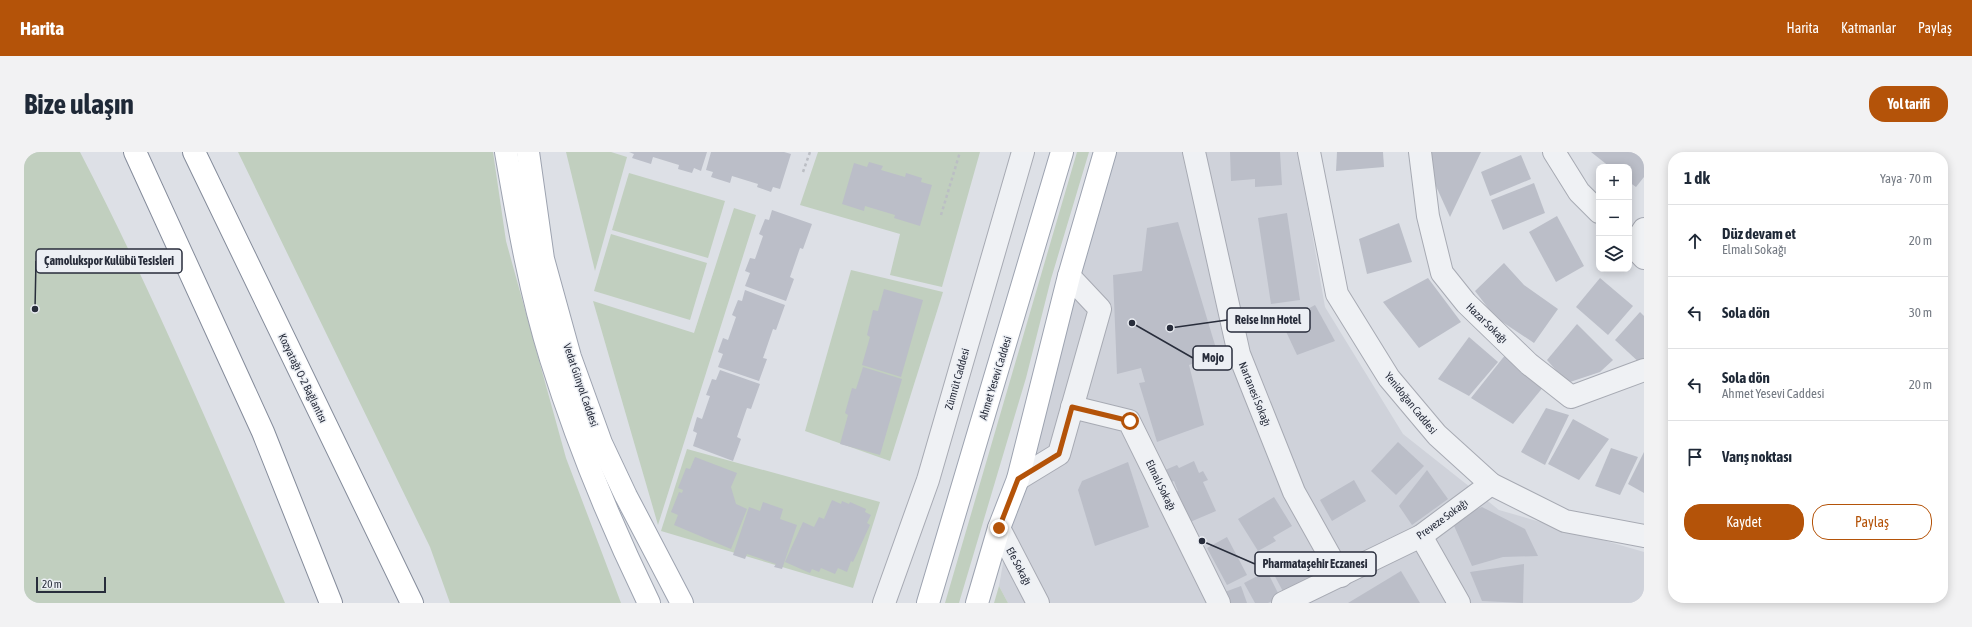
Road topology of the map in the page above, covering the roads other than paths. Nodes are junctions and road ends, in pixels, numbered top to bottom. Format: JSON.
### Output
{"nodes":[{"id":1,"x":136,"y":152,"type":"edge"},
{"id":2,"x":194,"y":152,"type":"edge"},
{"id":3,"x":506,"y":152,"type":"edge"},
{"id":4,"x":528,"y":152,"type":"edge"},
{"id":5,"x":1023,"y":152,"type":"edge"},
{"id":6,"x":1062,"y":152,"type":"edge"},
{"id":7,"x":1104,"y":152,"type":"edge"},
{"id":8,"x":1194,"y":152,"type":"edge"},
{"id":9,"x":1309,"y":152,"type":"edge"},
{"id":10,"x":1420,"y":152,"type":"edge"},
{"id":11,"x":1554,"y":152,"type":"edge"},
{"id":12,"x":1596,"y":209,"type":"edge"},
{"id":13,"x":1069,"y":276,"type":"junction"},
{"id":14,"x":1644,"y":370,"type":"edge"},
{"id":15,"x":1072,"y":407,"type":"junction"},
{"id":16,"x":1018,"y":479,"type":"junction"},
{"id":17,"x":1491,"y":484,"type":"junction"},
{"id":18,"x":999,"y":528,"type":"junction"},
{"id":19,"x":1421,"y":536,"type":"junction"},
{"id":20,"x":1644,"y":536,"type":"edge"},
{"id":21,"x":1341,"y":576,"type":"junction"},
{"id":22,"x":1290,"y":601,"type":"edge"},
{"id":23,"x":331,"y":603,"type":"edge"},
{"id":24,"x":412,"y":603,"type":"edge"},
{"id":25,"x":649,"y":603,"type":"edge"},
{"id":26,"x":682,"y":603,"type":"edge"},
{"id":27,"x":884,"y":603,"type":"edge"},
{"id":28,"x":928,"y":603,"type":"edge"},
{"id":29,"x":977,"y":603,"type":"edge"},
{"id":30,"x":1038,"y":603,"type":"edge"},
{"id":31,"x":1219,"y":603,"type":"edge"},
{"id":32,"x":1459,"y":603,"type":"edge"}],
"edges":[{"from":1,"to":23,"type":"main road"},
{"from":2,"to":24,"type":"main road","name":"Kozyatağı O-2 Bağlantısı"},
{"from":3,"to":25,"type":"main road","name":"Vedat Günyol Caddesi"},
{"from":4,"to":26,"type":"main road","name":"Vedat Günyol Caddesi"},
{"from":5,"to":27,"type":"street","name":"Zümrüt Caddesi"},
{"from":6,"to":28,"type":"main road","name":"Ahmet Yesevi Caddesi"},
{"from":7,"to":13,"type":"main road"},
{"from":8,"to":21,"type":"street","name":"Nartanesi Sokağı"},
{"from":9,"to":17,"type":"street","name":"Yenidoğan Caddesi"},
{"from":10,"to":14,"type":"street","name":"Hazar Sokağı"},
{"from":11,"to":12,"type":"street"},
{"from":13,"to":15,"type":"street"},
{"from":13,"to":16,"type":"main road"},
{"from":15,"to":16,"type":"street"},
{"from":15,"to":31,"type":"street","name":"Elmalı Sokağı"},
{"from":16,"to":18,"type":"main road"},
{"from":17,"to":19,"type":"street","name":"Preveze Sokağı"},
{"from":17,"to":20,"type":"street","name":"Yenidoğan Caddesi"},
{"from":18,"to":29,"type":"main road"},
{"from":18,"to":30,"type":"street","name":"Efe Sokağı"},
{"from":19,"to":21,"type":"street","name":"Preveze Sokağı"},
{"from":19,"to":32,"type":"street"},
{"from":21,"to":22,"type":"street","name":"Preveze Sokağı"}]}
